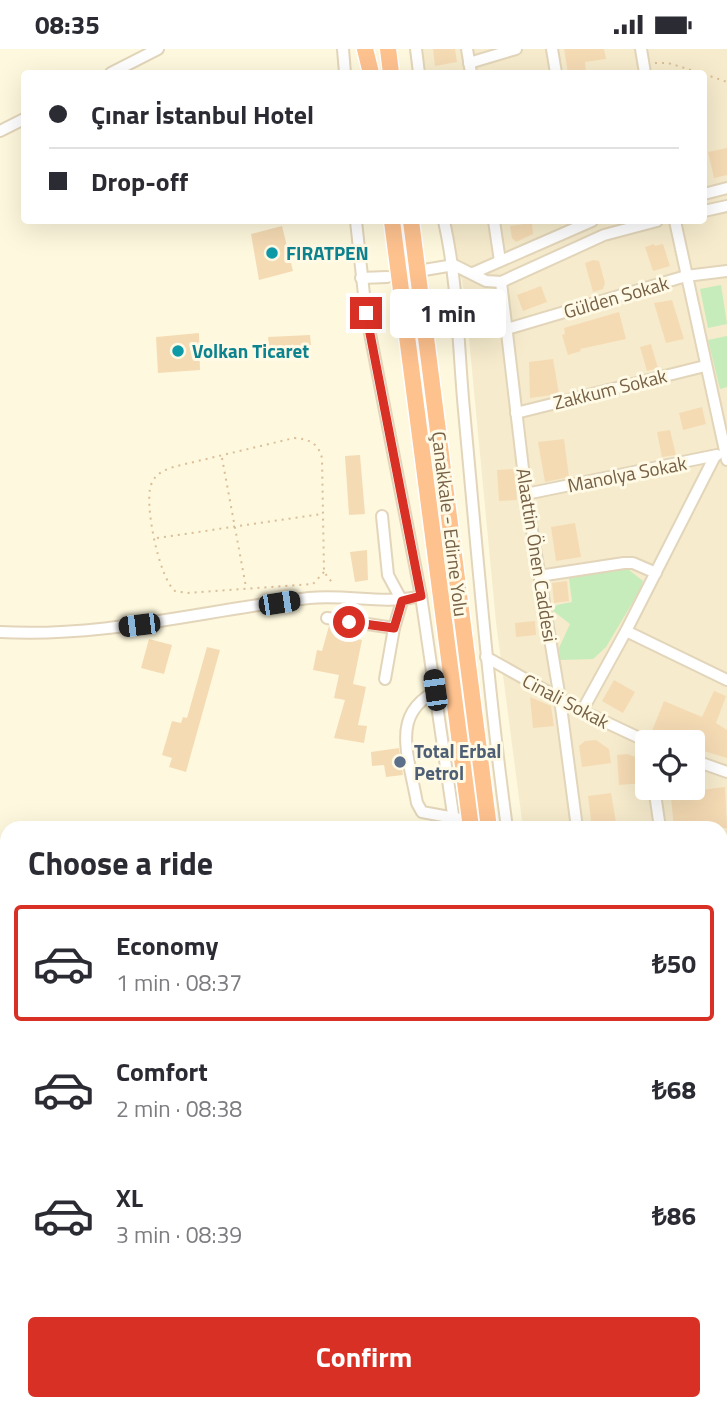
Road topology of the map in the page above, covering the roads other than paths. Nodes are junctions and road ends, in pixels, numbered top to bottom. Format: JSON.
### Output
{"nodes":[{"id":1,"x":158,"y":49,"type":"edge"},
{"id":2,"x":343,"y":49,"type":"edge"},
{"id":3,"x":368,"y":49,"type":"edge"},
{"id":4,"x":388,"y":49,"type":"edge"},
{"id":5,"x":395,"y":49,"type":"edge"},
{"id":6,"x":416,"y":49,"type":"edge"},
{"id":7,"x":467,"y":49,"type":"edge"},
{"id":8,"x":516,"y":49,"type":"edge"},
{"id":9,"x":552,"y":49,"type":"edge"},
{"id":10,"x":641,"y":49,"type":"edge"},
{"id":11,"x":470,"y":68,"type":"edge"},
{"id":12,"x":644,"y":68,"type":"edge"},
{"id":13,"x":117,"y":70,"type":"edge"},
{"id":14,"x":345,"y":70,"type":"edge"},
{"id":15,"x":372,"y":70,"type":"edge"},
{"id":16,"x":392,"y":70,"type":"edge"},
{"id":17,"x":393,"y":70,"type":"edge"},
{"id":18,"x":419,"y":70,"type":"edge"},
{"id":19,"x":556,"y":70,"type":"edge"},
{"id":20,"x":21,"y":120,"type":"edge"},
{"id":21,"x":0,"y":131,"type":"edge"},
{"id":22,"x":727,"y":188,"type":"edge"},
{"id":23,"x":707,"y":193,"type":"edge"},
{"id":24,"x":727,"y":206,"type":"edge"},
{"id":25,"x":707,"y":210,"type":"edge"},
{"id":26,"x":356,"y":224,"type":"edge"},
{"id":27,"x":393,"y":224,"type":"edge"},
{"id":28,"x":411,"y":224,"type":"edge"},
{"id":29,"x":444,"y":224,"type":"edge"},
{"id":30,"x":494,"y":224,"type":"edge"},
{"id":31,"x":578,"y":224,"type":"edge"},
{"id":32,"x":646,"y":224,"type":"edge"},
{"id":33,"x":676,"y":224,"type":"edge"},
{"id":34,"x":500,"y":261,"type":"junction"},
{"id":35,"x":454,"y":265,"type":"junction"},
{"id":36,"x":424,"y":270,"type":"dead end"},
{"id":37,"x":727,"y":271,"type":"edge"},
{"id":38,"x":473,"y":273,"type":"junction"},
{"id":39,"x":686,"y":276,"type":"junction"},
{"id":40,"x":387,"y":277,"type":"dead end"},
{"id":41,"x":361,"y":278,"type":"junction"},
{"id":42,"x":501,"y":282,"type":"junction"},
{"id":43,"x":507,"y":329,"type":"junction"},
{"id":44,"x":705,"y":366,"type":"junction"},
{"id":45,"x":516,"y":413,"type":"junction"},
{"id":46,"x":723,"y":456,"type":"edge"},
{"id":47,"x":526,"y":494,"type":"junction"},
{"id":48,"x":382,"y":516,"type":"dead end"},
{"id":49,"x":656,"y":573,"type":"junction"},
{"id":50,"x":539,"y":576,"type":"junction"},
{"id":51,"x":421,"y":596,"type":"junction"},
{"id":52,"x":402,"y":601,"type":"junction"},
{"id":53,"x":327,"y":618,"type":"dead end"},
{"id":54,"x":394,"y":628,"type":"junction"},
{"id":55,"x":626,"y":631,"type":"junction"},
{"id":56,"x":0,"y":632,"type":"edge"},
{"id":57,"x":486,"y":657,"type":"junction"},
{"id":58,"x":385,"y":679,"type":"dead end"},
{"id":59,"x":727,"y":680,"type":"edge"},
{"id":60,"x":452,"y":684,"type":"junction"},
{"id":61,"x":435,"y":690,"type":"junction"},
{"id":62,"x":560,"y":699,"type":"junction"},
{"id":63,"x":582,"y":711,"type":"junction"},
{"id":64,"x":635,"y":736,"type":"edge"},
{"id":65,"x":705,"y":764,"type":"edge"},
{"id":66,"x":727,"y":772,"type":"edge"},
{"id":67,"x":656,"y":800,"type":"edge"},
{"id":68,"x":452,"y":821,"type":"edge"},
{"id":69,"x":461,"y":821,"type":"edge"},
{"id":70,"x":462,"y":821,"type":"edge"},
{"id":71,"x":488,"y":821,"type":"edge"},
{"id":72,"x":506,"y":821,"type":"edge"},
{"id":73,"x":576,"y":821,"type":"edge"},
{"id":74,"x":659,"y":821,"type":"edge"}],
"edges":[{"from":1,"to":13,"type":"street"},
{"from":2,"to":14,"type":"street"},
{"from":3,"to":15,"type":"highway"},
{"from":4,"to":16,"type":"highway"},
{"from":5,"to":17,"type":"highway"},
{"from":6,"to":18,"type":"street"},
{"from":7,"to":11,"type":"street"},
{"from":8,"to":11,"type":"street"},
{"from":9,"to":19,"type":"street"},
{"from":10,"to":12,"type":"street"},
{"from":20,"to":21,"type":"street"},
{"from":22,"to":23,"type":"street"},
{"from":24,"to":25,"type":"street"},
{"from":26,"to":41,"type":"street"},
{"from":27,"to":60,"type":"highway"},
{"from":28,"to":71,"type":"highway","name":"Çanakkale - Edirne Yolu"},
{"from":29,"to":35,"type":"street"},
{"from":30,"to":34,"type":"street"},
{"from":31,"to":34,"type":"street"},
{"from":32,"to":42,"type":"street"},
{"from":33,"to":39,"type":"street"},
{"from":34,"to":38,"type":"street"},
{"from":35,"to":36,"type":"street"},
{"from":35,"to":38,"type":"street"},
{"from":35,"to":57,"type":"street"},
{"from":37,"to":39,"type":"street","name":"Gülden Sokak"},
{"from":38,"to":42,"type":"street"},
{"from":39,"to":43,"type":"street","name":"Gülden Sokak"},
{"from":39,"to":44,"type":"street"},
{"from":40,"to":41,"type":"street"},
{"from":41,"to":51,"type":"street"},
{"from":42,"to":43,"type":"street","name":"Alaattin Önen Caddesi"},
{"from":43,"to":45,"type":"street","name":"Alaattin Önen Caddesi"},
{"from":44,"to":45,"type":"street","name":"Zakkum Sokak"},
{"from":44,"to":46,"type":"street"},
{"from":45,"to":47,"type":"street","name":"Alaattin Önen Caddesi"},
{"from":46,"to":47,"type":"street","name":"Manolya Sokak"},
{"from":46,"to":49,"type":"street"},
{"from":47,"to":50,"type":"street","name":"Alaattin Önen Caddesi"},
{"from":48,"to":52,"type":"street"},
{"from":49,"to":50,"type":"street"},
{"from":49,"to":55,"type":"street"},
{"from":50,"to":62,"type":"street","name":"Alaattin Önen Caddesi"},
{"from":51,"to":52,"type":"street"},
{"from":51,"to":61,"type":"street"},
{"from":52,"to":54,"type":"street"},
{"from":52,"to":56,"type":"street"},
{"from":53,"to":54,"type":"street"},
{"from":54,"to":58,"type":"street"},
{"from":55,"to":59,"type":"street"},
{"from":55,"to":63,"type":"street"},
{"from":57,"to":62,"type":"street","name":"Cinali Sokak"},
{"from":57,"to":72,"type":"street"},
{"from":60,"to":61,"type":"street"},
{"from":60,"to":70,"type":"highway"},
{"from":61,"to":68,"type":"street"},
{"from":61,"to":69,"type":"street"},
{"from":62,"to":63,"type":"street","name":"Cinali Sokak"},
{"from":62,"to":73,"type":"street","name":"Alaattin Önen Caddesi"},
{"from":63,"to":64,"type":"street","name":"Cinali Sokak"},
{"from":65,"to":66,"type":"street"},
{"from":67,"to":74,"type":"street"}]}
